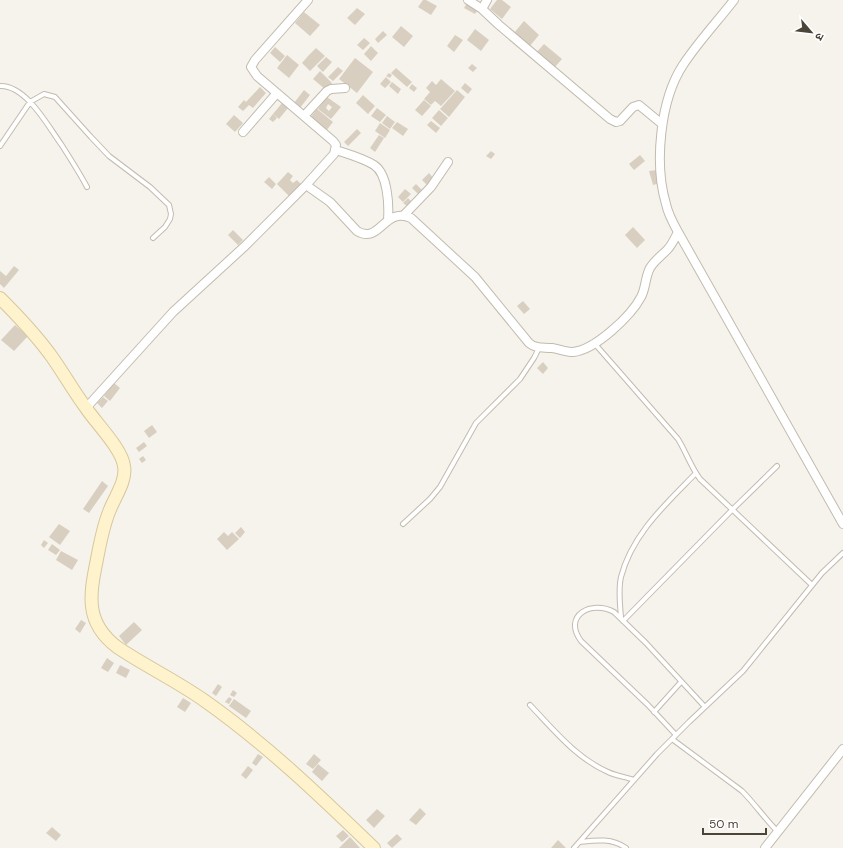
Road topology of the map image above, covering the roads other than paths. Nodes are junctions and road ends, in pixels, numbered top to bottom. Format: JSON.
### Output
{"nodes":[{"id":1,"x":308,"y":0,"type":"edge"},
{"id":2,"x":468,"y":0,"type":"edge"},
{"id":3,"x":487,"y":0,"type":"edge"},
{"id":4,"x":734,"y":0,"type":"edge"},
{"id":5,"x":482,"y":9,"type":"junction"},
{"id":6,"x":0,"y":86,"type":"edge"},
{"id":7,"x":345,"y":88,"type":"dead end"},
{"id":8,"x":277,"y":93,"type":"junction"},
{"id":9,"x":30,"y":102,"type":"junction"},
{"id":10,"x":304,"y":116,"type":"junction"},
{"id":11,"x":662,"y":124,"type":"junction"},
{"id":12,"x":243,"y":132,"type":"dead end"},
{"id":13,"x":0,"y":146,"type":"edge"},
{"id":14,"x":336,"y":150,"type":"junction"},
{"id":15,"x":448,"y":162,"type":"dead end"},
{"id":16,"x":306,"y":185,"type":"junction"},
{"id":17,"x":87,"y":187,"type":"dead end"},
{"id":18,"x":404,"y":215,"type":"junction"},
{"id":19,"x":388,"y":220,"type":"junction"},
{"id":20,"x":678,"y":232,"type":"junction"},
{"id":21,"x":153,"y":238,"type":"dead end"},
{"id":22,"x":0,"y":298,"type":"edge"},
{"id":23,"x":595,"y":344,"type":"junction"},
{"id":24,"x":539,"y":348,"type":"junction"},
{"id":25,"x":86,"y":408,"type":"junction"},
{"id":26,"x":777,"y":466,"type":"dead end"},
{"id":27,"x":696,"y":473,"type":"junction"},
{"id":28,"x":732,"y":510,"type":"junction"},
{"id":29,"x":403,"y":524,"type":"dead end"},
{"id":30,"x":843,"y":524,"type":"edge"},
{"id":31,"x":843,"y":553,"type":"edge"},
{"id":32,"x":812,"y":585,"type":"junction"},
{"id":33,"x":622,"y":619,"type":"junction"},
{"id":34,"x":681,"y":682,"type":"junction"},
{"id":35,"x":530,"y":705,"type":"dead end"},
{"id":36,"x":705,"y":707,"type":"junction"},
{"id":37,"x":654,"y":712,"type":"junction"},
{"id":38,"x":676,"y":735,"type":"junction"},
{"id":39,"x":672,"y":739,"type":"junction"},
{"id":40,"x":843,"y":749,"type":"edge"},
{"id":41,"x":634,"y":780,"type":"junction"},
{"id":42,"x":778,"y":832,"type":"junction"},
{"id":43,"x":580,"y":842,"type":"junction"},
{"id":44,"x":374,"y":848,"type":"edge"},
{"id":45,"x":574,"y":848,"type":"edge"},
{"id":46,"x":626,"y":848,"type":"edge"},
{"id":47,"x":765,"y":848,"type":"edge"}],
"edges":[{"from":1,"to":8,"type":"street"},
{"from":2,"to":5,"type":"street"},
{"from":3,"to":5,"type":"street"},
{"from":4,"to":11,"type":"street"},
{"from":5,"to":11,"type":"street"},
{"from":6,"to":9,"type":"lane"},
{"from":7,"to":10,"type":"street"},
{"from":8,"to":10,"type":"street"},
{"from":8,"to":12,"type":"street"},
{"from":9,"to":13,"type":"lane"},
{"from":9,"to":17,"type":"lane"},
{"from":9,"to":21,"type":"lane"},
{"from":10,"to":14,"type":"street"},
{"from":11,"to":20,"type":"street"},
{"from":14,"to":16,"type":"street"},
{"from":14,"to":19,"type":"street"},
{"from":15,"to":18,"type":"street"},
{"from":16,"to":19,"type":"street"},
{"from":16,"to":25,"type":"street"},
{"from":18,"to":19,"type":"street"},
{"from":18,"to":24,"type":"street"},
{"from":20,"to":23,"type":"street"},
{"from":20,"to":30,"type":"street"},
{"from":22,"to":25,"type":"street"},
{"from":23,"to":24,"type":"street"},
{"from":23,"to":27,"type":"lane"},
{"from":24,"to":29,"type":"lane"},
{"from":25,"to":44,"type":"street"},
{"from":26,"to":28,"type":"lane"},
{"from":27,"to":28,"type":"lane"},
{"from":27,"to":33,"type":"lane"},
{"from":28,"to":32,"type":"lane"},
{"from":28,"to":33,"type":"lane"},
{"from":31,"to":32,"type":"lane"},
{"from":32,"to":36,"type":"lane"},
{"from":33,"to":34,"type":"lane"},
{"from":33,"to":37,"type":"lane"},
{"from":34,"to":36,"type":"lane"},
{"from":34,"to":37,"type":"lane"},
{"from":35,"to":41,"type":"lane"},
{"from":36,"to":38,"type":"lane"},
{"from":37,"to":38,"type":"lane"},
{"from":38,"to":39,"type":"lane"},
{"from":39,"to":41,"type":"lane"},
{"from":39,"to":42,"type":"lane"},
{"from":40,"to":42,"type":"street"},
{"from":41,"to":43,"type":"lane"},
{"from":42,"to":47,"type":"street"},
{"from":43,"to":45,"type":"lane"},
{"from":43,"to":46,"type":"lane"}]}
